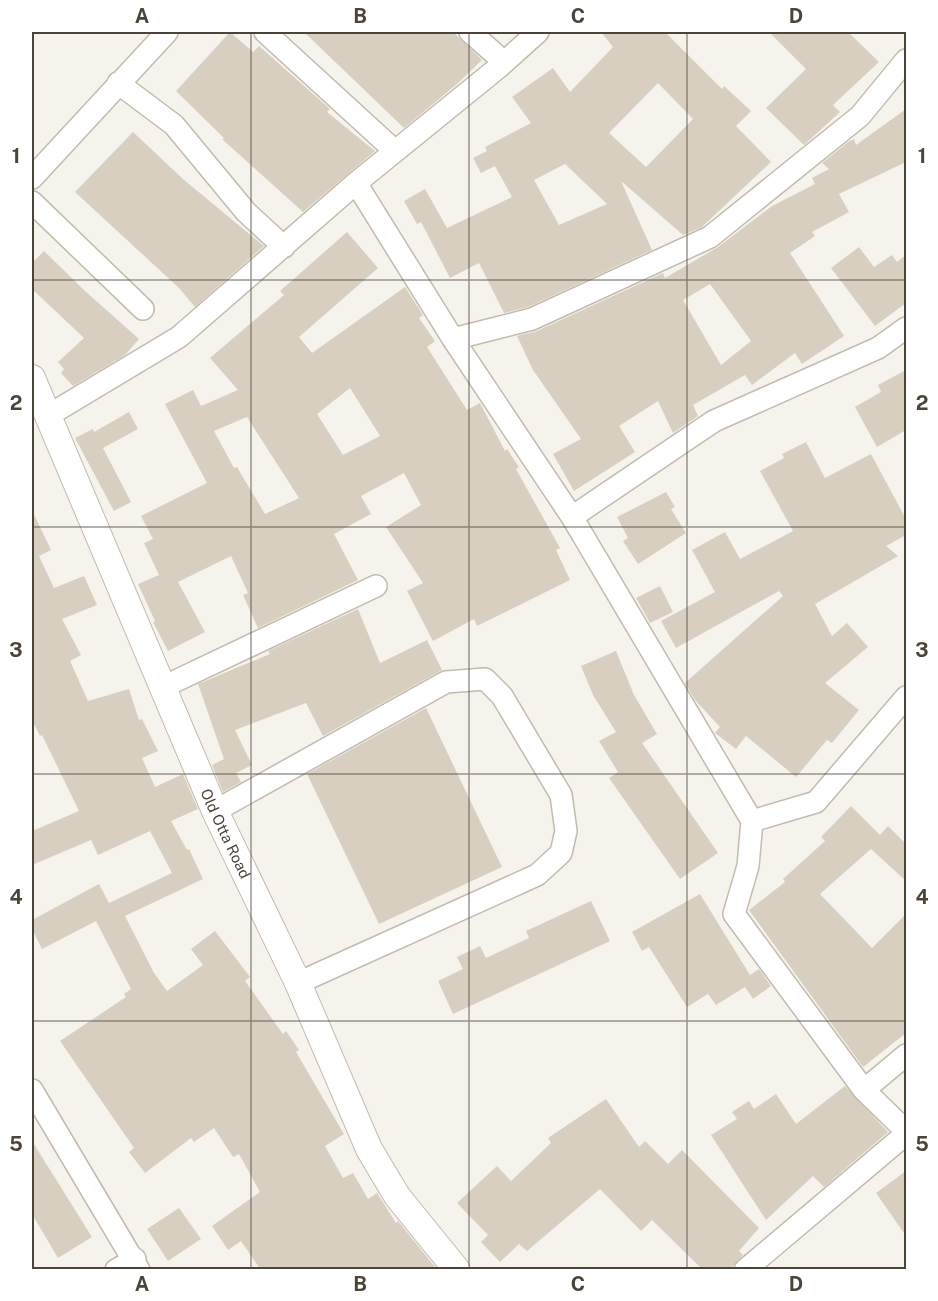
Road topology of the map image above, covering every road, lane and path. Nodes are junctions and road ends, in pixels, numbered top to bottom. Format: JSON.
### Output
{"nodes":[{"id":1,"x":167,"y":32,"type":"edge"},
{"id":2,"x":265,"y":32,"type":"edge"},
{"id":3,"x":470,"y":32,"type":"edge"},
{"id":4,"x":538,"y":32,"type":"edge"},
{"id":5,"x":906,"y":60,"type":"edge"},
{"id":6,"x":504,"y":62,"type":"junction"},
{"id":7,"x":118,"y":83,"type":"junction"},
{"id":8,"x":395,"y":151,"type":"junction"},
{"id":9,"x":32,"y":178,"type":"edge"},
{"id":10,"x":356,"y":183,"type":"junction"},
{"id":11,"x":32,"y":202,"type":"edge"},
{"id":12,"x":284,"y":247,"type":"junction"},
{"id":13,"x":144,"y":309,"type":"dead end"},
{"id":14,"x":906,"y":328,"type":"edge"},
{"id":15,"x":453,"y":339,"type":"junction"},
{"id":16,"x":32,"y":378,"type":"edge"},
{"id":17,"x":49,"y":415,"type":"junction"},
{"id":18,"x":572,"y":516,"type":"junction"},
{"id":19,"x":376,"y":586,"type":"dead end"},
{"id":20,"x":163,"y":687,"type":"junction"},
{"id":21,"x":906,"y":697,"type":"edge"},
{"id":22,"x":215,"y":812,"type":"junction"},
{"id":23,"x":752,"y":820,"type":"junction"},
{"id":24,"x":298,"y":983,"type":"junction"},
{"id":25,"x":906,"y":1054,"type":"edge"},
{"id":26,"x":32,"y":1090,"type":"edge"},
{"id":27,"x":864,"y":1090,"type":"junction"},
{"id":28,"x":906,"y":1132,"type":"edge"},
{"id":29,"x":130,"y":1266,"type":"edge"},
{"id":30,"x":457,"y":1269,"type":"edge"},
{"id":31,"x":745,"y":1269,"type":"edge"}],
"edges":[{"from":1,"to":7,"type":"street"},
{"from":2,"to":8,"type":"street"},
{"from":3,"to":6,"type":"street"},
{"from":4,"to":6,"type":"street"},
{"from":5,"to":15,"type":"street"},
{"from":6,"to":8,"type":"street"},
{"from":7,"to":9,"type":"street"},
{"from":7,"to":12,"type":"street"},
{"from":8,"to":10,"type":"street"},
{"from":10,"to":12,"type":"street"},
{"from":10,"to":15,"type":"street"},
{"from":11,"to":13,"type":"street"},
{"from":12,"to":17,"type":"street"},
{"from":14,"to":18,"type":"street"},
{"from":15,"to":18,"type":"street"},
{"from":16,"to":17,"type":"street","name":"Old Otta Road"},
{"from":17,"to":20,"type":"street","name":"Old Otta Road"},
{"from":18,"to":23,"type":"street"},
{"from":19,"to":20,"type":"street"},
{"from":20,"to":22,"type":"street","name":"Old Otta Road"},
{"from":21,"to":23,"type":"street"},
{"from":22,"to":24,"type":"street","name":"Old Otta Road"},
{"from":22,"to":24,"type":"street"},
{"from":23,"to":27,"type":"street"},
{"from":24,"to":30,"type":"street","name":"Old Otta Road"},
{"from":25,"to":27,"type":"street"},
{"from":26,"to":29,"type":"street"},
{"from":27,"to":28,"type":"street"},
{"from":28,"to":31,"type":"street"}]}
